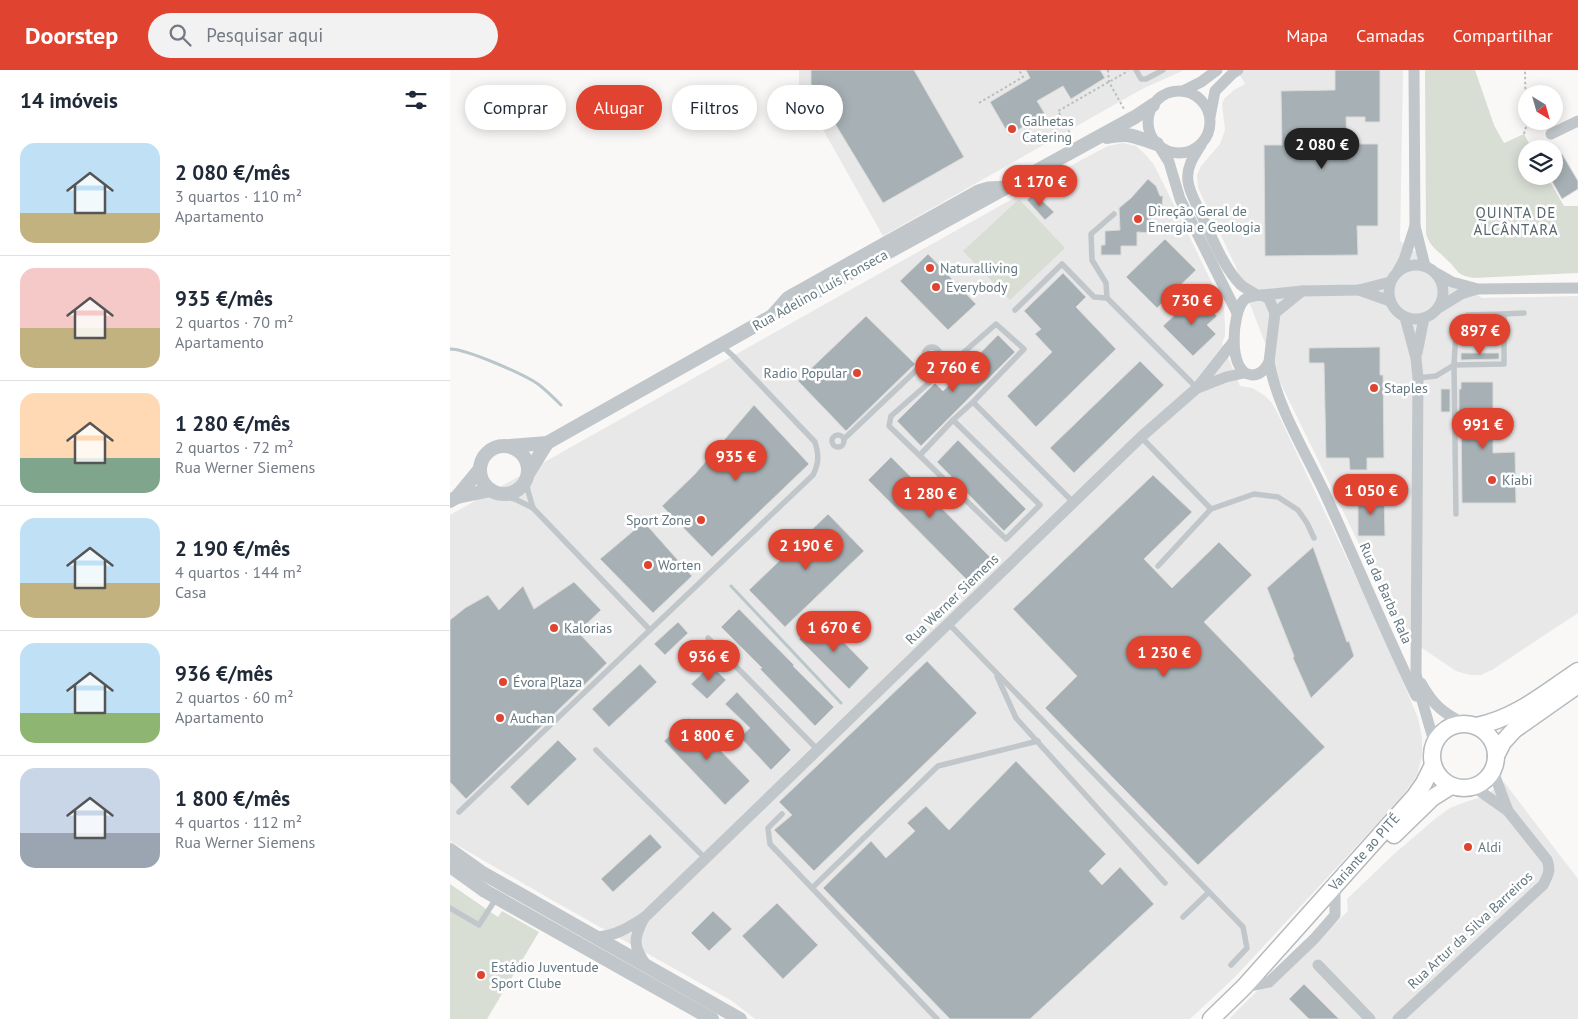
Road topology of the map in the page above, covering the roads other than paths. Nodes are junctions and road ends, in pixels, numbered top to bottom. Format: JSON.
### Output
{"nodes":[{"id":1,"x":1136,"y":70,"type":"edge"},
{"id":2,"x":1163,"y":70,"type":"edge"},
{"id":3,"x":1216,"y":70,"type":"edge"},
{"id":4,"x":1238,"y":70,"type":"edge"},
{"id":5,"x":1414,"y":70,"type":"edge"},
{"id":6,"x":1184,"y":91,"type":"junction"},
{"id":7,"x":1153,"y":105,"type":"junction"},
{"id":8,"x":1210,"y":116,"type":"junction"},
{"id":9,"x":1578,"y":121,"type":"edge"},
{"id":10,"x":1551,"y":134,"type":"dead end"},
{"id":11,"x":1094,"y":140,"type":"junction"},
{"id":12,"x":1202,"y":143,"type":"junction"},
{"id":13,"x":1157,"y":144,"type":"junction"},
{"id":14,"x":1114,"y":214,"type":"dead end"},
{"id":15,"x":1415,"y":226,"type":"junction"},
{"id":16,"x":1426,"y":266,"type":"junction"},
{"id":17,"x":1398,"y":271,"type":"junction"},
{"id":18,"x":1437,"y":274,"type":"junction"},
{"id":19,"x":1390,"y":282,"type":"junction"},
{"id":20,"x":1578,"y":288,"type":"edge"},
{"id":21,"x":1478,"y":289,"type":"junction"},
{"id":22,"x":1359,"y":290,"type":"junction"},
{"id":23,"x":1302,"y":291,"type":"junction"},
{"id":24,"x":1260,"y":295,"type":"junction"},
{"id":25,"x":1107,"y":298,"type":"junction"},
{"id":26,"x":1390,"y":301,"type":"junction"},
{"id":27,"x":1440,"y":307,"type":"junction"},
{"id":28,"x":1015,"y":310,"type":"dead end"},
{"id":29,"x":1524,"y":312,"type":"dead end"},
{"id":30,"x":1237,"y":313,"type":"junction"},
{"id":31,"x":1274,"y":313,"type":"junction"},
{"id":32,"x":1504,"y":314,"type":"junction"},
{"id":33,"x":1406,"y":317,"type":"junction"},
{"id":34,"x":1424,"y":318,"type":"junction"},
{"id":35,"x":1234,"y":341,"type":"junction"},
{"id":36,"x":721,"y":345,"type":"junction"},
{"id":37,"x":1416,"y":358,"type":"junction"},
{"id":38,"x":926,"y":361,"type":"dead end"},
{"id":39,"x":1269,"y":362,"type":"junction"},
{"id":40,"x":1454,"y":364,"type":"junction"},
{"id":41,"x":1244,"y":373,"type":"junction"},
{"id":42,"x":1259,"y":374,"type":"junction"},
{"id":43,"x":1418,"y":378,"type":"junction"},
{"id":44,"x":1196,"y":388,"type":"junction"},
{"id":45,"x":1278,"y":398,"type":"junction"},
{"id":46,"x":973,"y":402,"type":"junction"},
{"id":47,"x":953,"y":420,"type":"junction"},
{"id":48,"x":1141,"y":437,"type":"junction"},
{"id":49,"x":844,"y":439,"type":"dead end"},
{"id":50,"x":547,"y":443,"type":"junction"},
{"id":51,"x":510,"y":446,"type":"junction"},
{"id":52,"x":920,"y":455,"type":"junction"},
{"id":53,"x":480,"y":469,"type":"junction"},
{"id":54,"x":528,"y":476,"type":"junction"},
{"id":55,"x":495,"y":492,"type":"junction"},
{"id":56,"x":454,"y":499,"type":"edge"},
{"id":57,"x":1073,"y":502,"type":"junction"},
{"id":58,"x":533,"y":508,"type":"junction"},
{"id":59,"x":1211,"y":509,"type":"junction"},
{"id":60,"x":1456,"y":514,"type":"dead end"},
{"id":61,"x":1314,"y":538,"type":"dead end"},
{"id":62,"x":1158,"y":566,"type":"dead end"},
{"id":63,"x":949,"y":624,"type":"junction"},
{"id":64,"x":650,"y":630,"type":"junction"},
{"id":65,"x":708,"y":638,"type":"dead end"},
{"id":66,"x":1578,"y":670,"type":"edge"},
{"id":67,"x":995,"y":671,"type":"junction"},
{"id":68,"x":1416,"y":673,"type":"junction"},
{"id":69,"x":1578,"y":685,"type":"edge"},
{"id":70,"x":1428,"y":720,"type":"junction"},
{"id":71,"x":1470,"y":725,"type":"junction"},
{"id":72,"x":1038,"y":741,"type":"junction"},
{"id":73,"x":1435,"y":745,"type":"junction"},
{"id":74,"x":596,"y":750,"type":"dead end"},
{"id":75,"x":818,"y":750,"type":"junction"},
{"id":76,"x":1495,"y":764,"type":"junction"},
{"id":77,"x":1433,"y":765,"type":"junction"},
{"id":78,"x":1451,"y":786,"type":"junction"},
{"id":79,"x":1474,"y":788,"type":"junction"},
{"id":80,"x":1508,"y":811,"type":"junction"},
{"id":81,"x":459,"y":812,"type":"dead end"},
{"id":82,"x":782,"y":814,"type":"dead end"},
{"id":83,"x":450,"y":850,"type":"edge"},
{"id":84,"x":706,"y":859,"type":"junction"},
{"id":85,"x":450,"y":866,"type":"edge"},
{"id":86,"x":1165,"y":883,"type":"dead end"},
{"id":87,"x":812,"y":888,"type":"junction"},
{"id":88,"x":1209,"y":892,"type":"junction"},
{"id":89,"x":1335,"y":892,"type":"junction"},
{"id":90,"x":497,"y":897,"type":"junction"},
{"id":91,"x":450,"y":908,"type":"edge"},
{"id":92,"x":645,"y":917,"type":"junction"},
{"id":93,"x":1183,"y":917,"type":"dead end"},
{"id":94,"x":1290,"y":936,"type":"junction"},
{"id":95,"x":597,"y":937,"type":"junction"},
{"id":96,"x":646,"y":965,"type":"junction"},
{"id":97,"x":1231,"y":965,"type":"dead end"},
{"id":98,"x":1318,"y":965,"type":"dead end"},
{"id":99,"x":1244,"y":987,"type":"junction"},
{"id":100,"x":707,"y":1017,"type":"edge"},
{"id":101,"x":740,"y":1019,"type":"edge"},
{"id":102,"x":937,"y":1019,"type":"edge"},
{"id":103,"x":1211,"y":1019,"type":"edge"},
{"id":104,"x":1370,"y":1019,"type":"edge"},
{"id":105,"x":1398,"y":1019,"type":"edge"}],
"edges":[{"from":1,"to":2,"type":"lane"},
{"from":3,"to":6,"type":"street"},
{"from":4,"to":8,"type":"street"},
{"from":5,"to":15,"type":"street"},
{"from":6,"to":7,"type":"street"},
{"from":6,"to":8,"type":"street"},
{"from":7,"to":11,"type":"street","name":"Rua Adelino Luís Fonseca"},
{"from":7,"to":13,"type":"street"},
{"from":8,"to":12,"type":"street"},
{"from":9,"to":10,"type":"street"},
{"from":11,"to":13,"type":"street","name":"Rua Adelino Luís Fonseca"},
{"from":11,"to":36,"type":"street","name":"Rua Adelino Luís Fonseca"},
{"from":12,"to":13,"type":"street"},
{"from":12,"to":24,"type":"street"},
{"from":13,"to":30,"type":"street"},
{"from":14,"to":25,"type":"lane"},
{"from":15,"to":16,"type":"street"},
{"from":15,"to":17,"type":"street"},
{"from":16,"to":17,"type":"street"},
{"from":16,"to":18,"type":"street"},
{"from":17,"to":19,"type":"street"},
{"from":18,"to":21,"type":"street"},
{"from":18,"to":27,"type":"street"},
{"from":19,"to":22,"type":"street"},
{"from":19,"to":26,"type":"street"},
{"from":20,"to":21,"type":"street"},
{"from":21,"to":27,"type":"street"},
{"from":22,"to":23,"type":"street"},
{"from":22,"to":26,"type":"street"},
{"from":23,"to":24,"type":"street"},
{"from":23,"to":31,"type":"street"},
{"from":24,"to":30,"type":"street"},
{"from":24,"to":31,"type":"street"},
{"from":25,"to":28,"type":"lane"},
{"from":25,"to":44,"type":"lane"},
{"from":26,"to":33,"type":"street"},
{"from":27,"to":34,"type":"street"},
{"from":29,"to":32,"type":"lane"},
{"from":30,"to":35,"type":"street"},
{"from":31,"to":39,"type":"street"},
{"from":32,"to":40,"type":"lane"},
{"from":32,"to":40,"type":"lane"},
{"from":33,"to":34,"type":"street"},
{"from":33,"to":37,"type":"street"},
{"from":34,"to":37,"type":"street"},
{"from":35,"to":41,"type":"street"},
{"from":35,"to":44,"type":"street","name":"Rua Werner Siemens"},
{"from":36,"to":50,"type":"street","name":"Rua Adelino Luís Fonseca"},
{"from":36,"to":64,"type":"lane"},
{"from":37,"to":43,"type":"street","name":"Rua da Barba Rala"},
{"from":38,"to":49,"type":"lane"},
{"from":39,"to":42,"type":"street"},
{"from":39,"to":45,"type":"street","name":"Rua da Barba Rala"},
{"from":40,"to":43,"type":"lane"},
{"from":40,"to":60,"type":"lane"},
{"from":41,"to":42,"type":"street","name":"Rua Werner Siemens"},
{"from":41,"to":44,"type":"street","name":"Rua Werner Siemens"},
{"from":42,"to":45,"type":"street","name":"Rua da Barba Rala"},
{"from":43,"to":68,"type":"street","name":"Rua da Barba Rala"},
{"from":44,"to":48,"type":"street","name":"Rua Werner Siemens"},
{"from":45,"to":70,"type":"street","name":"Rua da Barba Rala"},
{"from":46,"to":47,"type":"lane"},
{"from":46,"to":52,"type":"lane"},
{"from":46,"to":57,"type":"lane"},
{"from":47,"to":52,"type":"lane"},
{"from":47,"to":52,"type":"lane"},
{"from":48,"to":57,"type":"street","name":"Rua Werner Siemens"},
{"from":48,"to":59,"type":"lane"},
{"from":50,"to":51,"type":"street","name":"Rua Adelino Luís Fonseca"},
{"from":50,"to":54,"type":"street","name":"Rua Adelino Luís Fonseca"},
{"from":51,"to":53,"type":"street"},
{"from":51,"to":54,"type":"street"},
{"from":53,"to":55,"type":"street"},
{"from":53,"to":56,"type":"street"},
{"from":54,"to":55,"type":"street"},
{"from":54,"to":58,"type":"lane"},
{"from":55,"to":56,"type":"street"},
{"from":55,"to":58,"type":"lane"},
{"from":57,"to":63,"type":"street","name":"Rua Werner Siemens"},
{"from":58,"to":64,"type":"lane"},
{"from":59,"to":61,"type":"lane"},
{"from":59,"to":62,"type":"lane"},
{"from":63,"to":67,"type":"lane"},
{"from":63,"to":75,"type":"street","name":"Rua Werner Siemens"},
{"from":64,"to":81,"type":"lane"},
{"from":65,"to":75,"type":"lane"},
{"from":66,"to":71,"type":"main road"},
{"from":67,"to":72,"type":"lane"},
{"from":67,"to":88,"type":"lane"},
{"from":68,"to":70,"type":"street","name":"Rua da Barba Rala"},
{"from":68,"to":71,"type":"street"},
{"from":69,"to":76,"type":"main road"},
{"from":70,"to":73,"type":"street","name":"Rua da Barba Rala"},
{"from":71,"to":73,"type":"main road"},
{"from":71,"to":76,"type":"main road"},
{"from":72,"to":86,"type":"lane"},
{"from":72,"to":87,"type":"lane"},
{"from":73,"to":77,"type":"main road"},
{"from":74,"to":84,"type":"lane"},
{"from":75,"to":84,"type":"street","name":"Rua Werner Siemens"},
{"from":76,"to":79,"type":"main road"},
{"from":76,"to":80,"type":"street"},
{"from":77,"to":78,"type":"main road"},
{"from":77,"to":94,"type":"main road","name":"Variante ao PITÉ"},
{"from":78,"to":79,"type":"main road"},
{"from":78,"to":89,"type":"main road","name":"Variante ao PITÉ"},
{"from":79,"to":80,"type":"street"},
{"from":80,"to":105,"type":"street","name":"Rua Artur da Silva Barreiros"},
{"from":82,"to":87,"type":"lane"},
{"from":83,"to":95,"type":"street"},
{"from":84,"to":92,"type":"street","name":"Rua Werner Siemens"},
{"from":85,"to":90,"type":"street"},
{"from":87,"to":102,"type":"lane"},
{"from":88,"to":93,"type":"lane"},
{"from":88,"to":97,"type":"lane"},
{"from":89,"to":94,"type":"main road","name":"Variante ao PITÉ"},
{"from":89,"to":99,"type":"street"},
{"from":90,"to":91,"type":"lane"},
{"from":90,"to":100,"type":"street"},
{"from":92,"to":95,"type":"street"},
{"from":92,"to":96,"type":"street"},
{"from":94,"to":99,"type":"main road","name":"Variante ao PITÉ"},
{"from":95,"to":96,"type":"street"},
{"from":96,"to":101,"type":"street"},
{"from":98,"to":104,"type":"street"},
{"from":99,"to":103,"type":"main road","name":"Variante ao PITÉ"}]}
